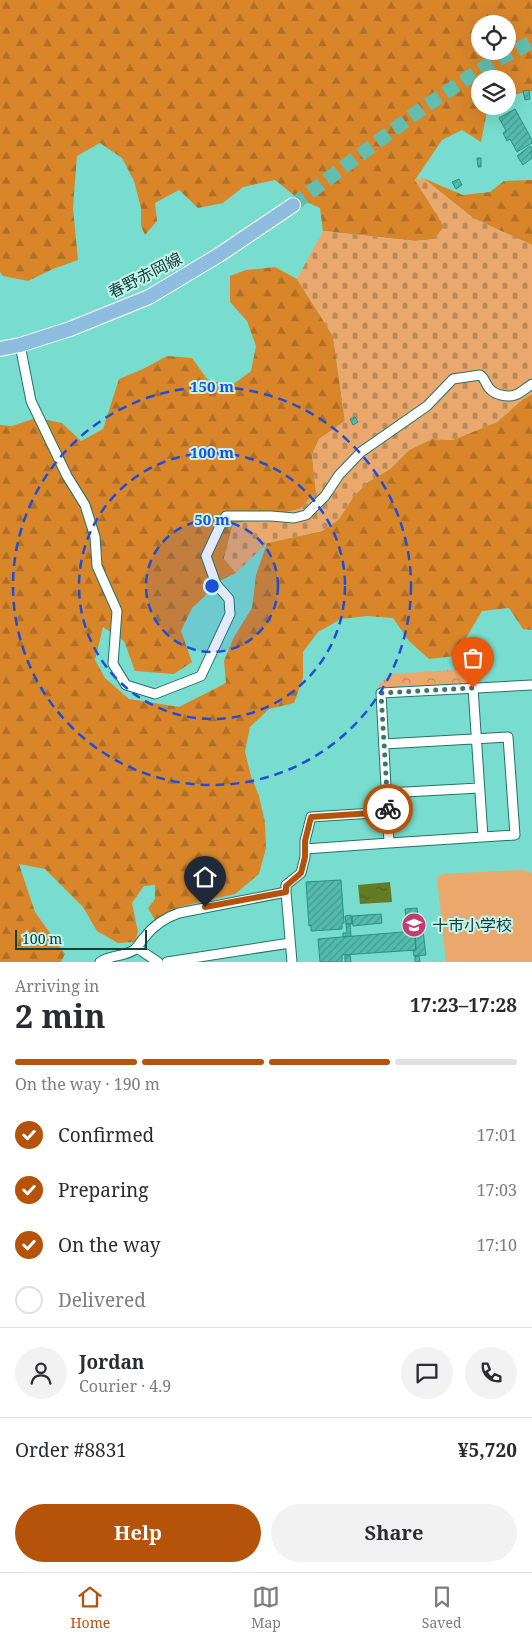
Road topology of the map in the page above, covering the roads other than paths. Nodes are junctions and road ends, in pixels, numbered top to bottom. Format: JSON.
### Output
{"nodes":[{"id":1,"x":293,"y":205,"type":"tunnel mouth"},
{"id":2,"x":20,"y":345,"type":"junction"},
{"id":3,"x":0,"y":349,"type":"edge"},
{"id":4,"x":532,"y":384,"type":"edge"},
{"id":5,"x":532,"y":685,"type":"edge"},
{"id":6,"x":473,"y":688,"type":"junction"},
{"id":7,"x":476,"y":738,"type":"junction"},
{"id":8,"x":384,"y":744,"type":"junction"},
{"id":9,"x":480,"y":788,"type":"junction"},
{"id":10,"x":387,"y":793,"type":"junction"},
{"id":11,"x":388,"y":812,"type":"junction"},
{"id":12,"x":483,"y":837,"type":"junction"},
{"id":13,"x":389,"y":844,"type":"junction"},
{"id":14,"x":305,"y":849,"type":"junction"},
{"id":15,"x":286,"y":892,"type":"junction"},
{"id":16,"x":290,"y":943,"type":"junction"},
{"id":17,"x":136,"y":948,"type":"junction"},
{"id":18,"x":100,"y":962,"type":"edge"},
{"id":19,"x":158,"y":962,"type":"edge"},
{"id":20,"x":167,"y":962,"type":"edge"},
{"id":21,"x":292,"y":962,"type":"edge"}],
"edges":[{"from":1,"to":2,"type":"main road","name":"春野赤岡線"},
{"from":2,"to":3,"type":"main road","name":"春野赤岡線"},
{"from":2,"to":4,"type":"street"},
{"from":5,"to":6,"type":"street"},
{"from":6,"to":7,"type":"street"},
{"from":6,"to":8,"type":"street"},
{"from":7,"to":8,"type":"street"},
{"from":7,"to":9,"type":"street"},
{"from":7,"to":12,"type":"street"},
{"from":8,"to":10,"type":"street"},
{"from":9,"to":10,"type":"street"},
{"from":9,"to":12,"type":"street"},
{"from":10,"to":11,"type":"street"},
{"from":11,"to":13,"type":"street"},
{"from":11,"to":14,"type":"street"},
{"from":12,"to":13,"type":"street"},
{"from":13,"to":14,"type":"street"},
{"from":14,"to":15,"type":"street"},
{"from":15,"to":16,"type":"street"},
{"from":15,"to":17,"type":"street"},
{"from":16,"to":20,"type":"street"},
{"from":16,"to":21,"type":"street"},
{"from":17,"to":18,"type":"street"},
{"from":17,"to":19,"type":"street"}]}
